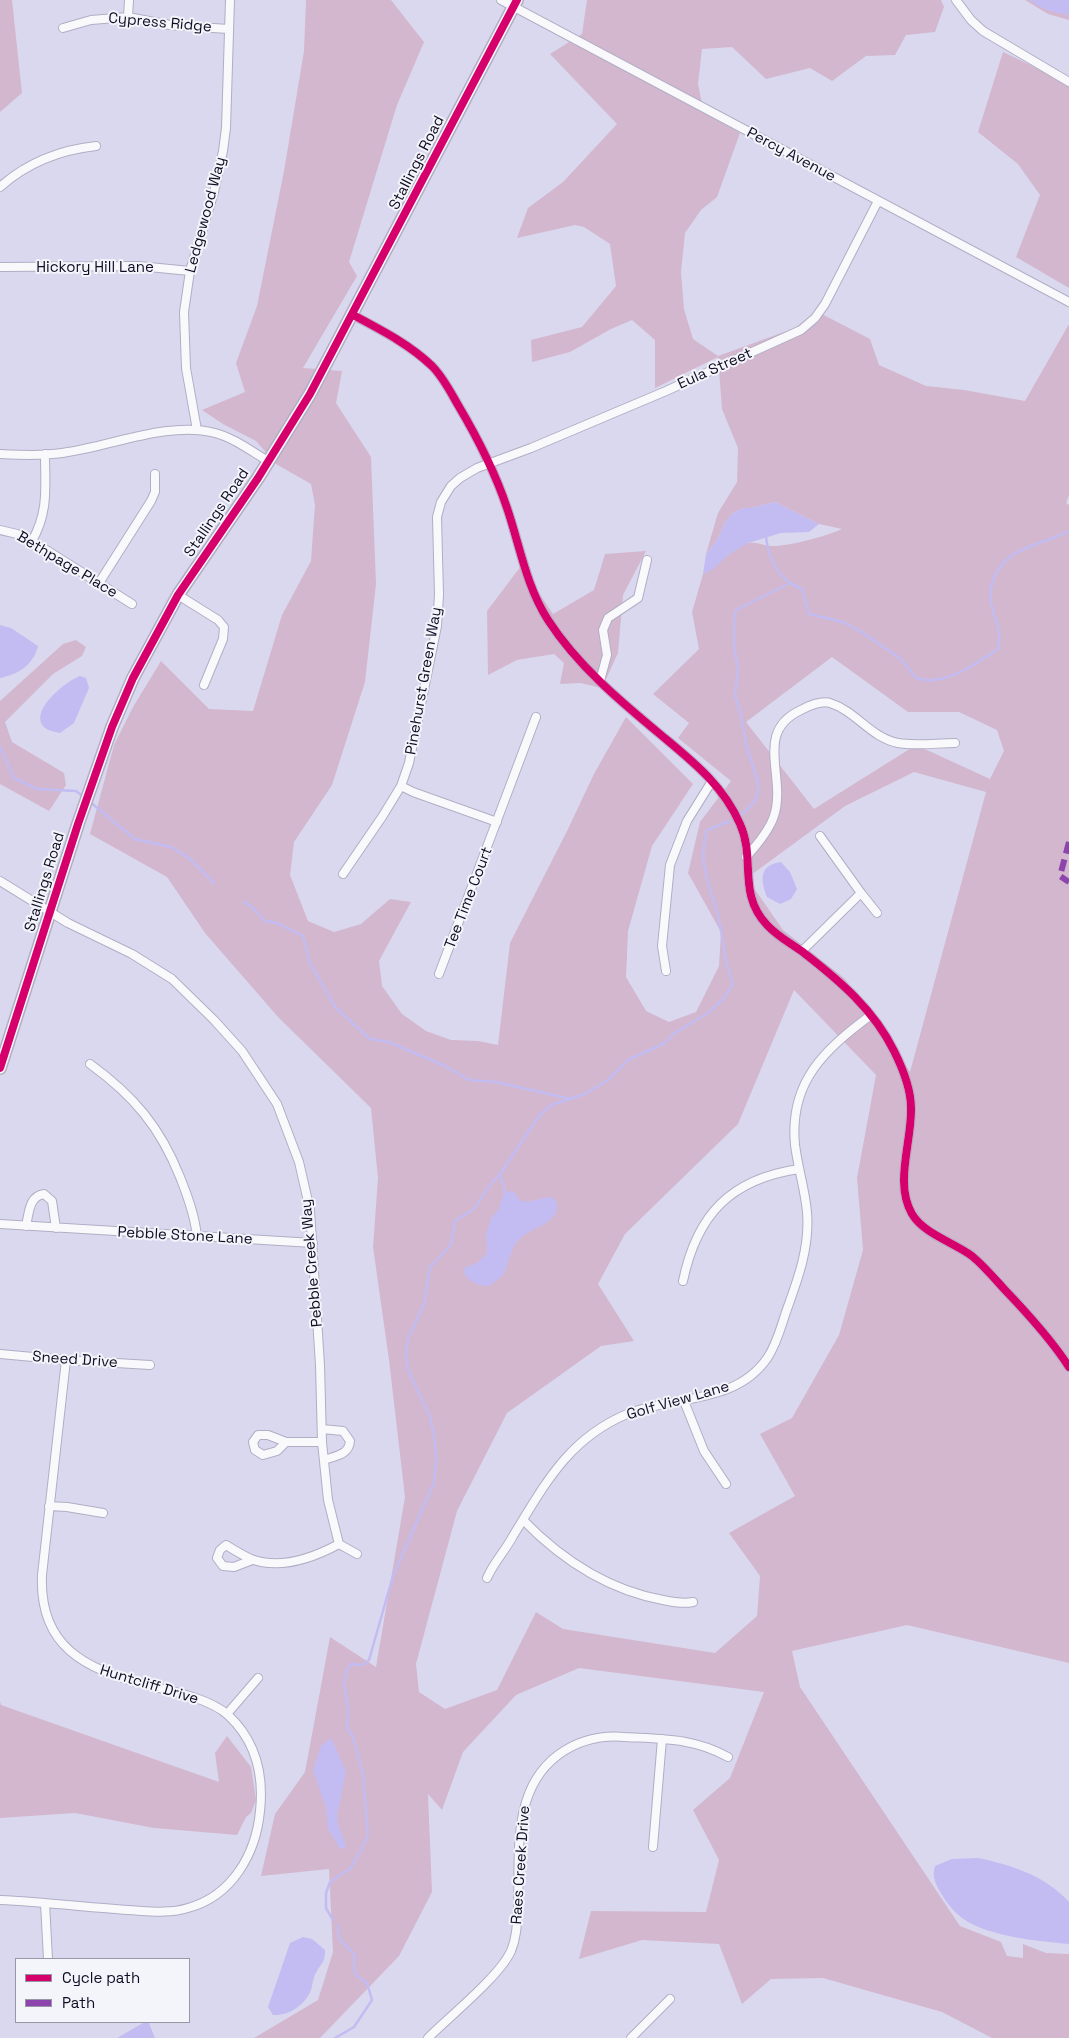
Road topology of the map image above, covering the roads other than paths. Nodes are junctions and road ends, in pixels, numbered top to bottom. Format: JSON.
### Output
{"nodes":[{"id":1,"x":129,"y":0,"type":"edge"},
{"id":2,"x":230,"y":0,"type":"edge"},
{"id":3,"x":501,"y":0,"type":"edge"},
{"id":4,"x":956,"y":0,"type":"edge"},
{"id":5,"x":515,"y":4,"type":"edge"},
{"id":6,"x":128,"y":17,"type":"junction"},
{"id":7,"x":63,"y":28,"type":"dead end"},
{"id":8,"x":228,"y":29,"type":"junction"},
{"id":9,"x":1069,"y":82,"type":"edge"},
{"id":10,"x":96,"y":146,"type":"dead end"},
{"id":11,"x":0,"y":187,"type":"edge"},
{"id":12,"x":878,"y":201,"type":"junction"},
{"id":13,"x":0,"y":267,"type":"edge"},
{"id":14,"x":190,"y":271,"type":"junction"},
{"id":15,"x":1069,"y":302,"type":"edge"},
{"id":16,"x":353,"y":315,"type":"junction"},
{"id":17,"x":197,"y":430,"type":"junction"},
{"id":18,"x":0,"y":454,"type":"edge"},
{"id":19,"x":45,"y":454,"type":"junction"},
{"id":20,"x":268,"y":461,"type":"junction"},
{"id":21,"x":489,"y":464,"type":"junction"},
{"id":22,"x":155,"y":474,"type":"dead end"},
{"id":23,"x":0,"y":530,"type":"edge"},
{"id":24,"x":32,"y":541,"type":"junction"},
{"id":25,"x":647,"y":560,"type":"dead end"},
{"id":26,"x":99,"y":583,"type":"junction"},
{"id":27,"x":178,"y":595,"type":"junction"},
{"id":28,"x":132,"y":604,"type":"dead end"},
{"id":29,"x":600,"y":681,"type":"junction"},
{"id":30,"x":204,"y":685,"type":"dead end"},
{"id":31,"x":536,"y":717,"type":"dead end"},
{"id":32,"x":956,"y":743,"type":"dead end"},
{"id":33,"x":712,"y":781,"type":"junction"},
{"id":34,"x":401,"y":786,"type":"junction"},
{"id":35,"x":498,"y":822,"type":"junction"},
{"id":36,"x":820,"y":836,"type":"dead end"},
{"id":37,"x":746,"y":856,"type":"junction"},
{"id":38,"x":343,"y":874,"type":"dead end"},
{"id":39,"x":0,"y":882,"type":"edge"},
{"id":40,"x":862,"y":893,"type":"junction"},
{"id":41,"x":51,"y":912,"type":"junction"},
{"id":42,"x":877,"y":913,"type":"dead end"},
{"id":43,"x":802,"y":951,"type":"junction"},
{"id":44,"x":666,"y":970,"type":"dead end"},
{"id":45,"x":440,"y":974,"type":"dead end"},
{"id":46,"x":871,"y":1015,"type":"junction"},
{"id":47,"x":90,"y":1064,"type":"dead end"},
{"id":48,"x":0,"y":1068,"type":"edge"},
{"id":49,"x":799,"y":1168,"type":"junction"},
{"id":50,"x":0,"y":1224,"type":"edge"},
{"id":51,"x":26,"y":1226,"type":"junction"},
{"id":52,"x":56,"y":1228,"type":"junction"},
{"id":53,"x":197,"y":1237,"type":"junction"},
{"id":54,"x":313,"y":1243,"type":"junction"},
{"id":55,"x":682,"y":1281,"type":"dead end"},
{"id":56,"x":0,"y":1354,"type":"edge"},
{"id":57,"x":66,"y":1360,"type":"junction"},
{"id":58,"x":150,"y":1365,"type":"dead end"},
{"id":59,"x":1069,"y":1367,"type":"edge"},
{"id":60,"x":684,"y":1401,"type":"junction"},
{"id":61,"x":322,"y":1429,"type":"junction"},
{"id":62,"x":286,"y":1442,"type":"dead end"},
{"id":63,"x":322,"y":1442,"type":"junction"},
{"id":64,"x":324,"y":1460,"type":"junction"},
{"id":65,"x":726,"y":1484,"type":"dead end"},
{"id":66,"x":49,"y":1506,"type":"junction"},
{"id":67,"x":103,"y":1513,"type":"dead end"},
{"id":68,"x":523,"y":1520,"type":"junction"},
{"id":69,"x":339,"y":1544,"type":"junction"},
{"id":70,"x":357,"y":1554,"type":"dead end"},
{"id":71,"x":252,"y":1560,"type":"dead end"},
{"id":72,"x":487,"y":1578,"type":"dead end"},
{"id":73,"x":693,"y":1602,"type":"dead end"},
{"id":74,"x":258,"y":1678,"type":"dead end"},
{"id":75,"x":227,"y":1714,"type":"junction"},
{"id":76,"x":662,"y":1739,"type":"junction"},
{"id":77,"x":728,"y":1757,"type":"dead end"},
{"id":78,"x":653,"y":1847,"type":"dead end"},
{"id":79,"x":0,"y":1900,"type":"edge"},
{"id":80,"x":45,"y":1903,"type":"junction"},
{"id":81,"x":48,"y":1958,"type":"edge"},
{"id":82,"x":670,"y":1999,"type":"dead end"},
{"id":83,"x":428,"y":2038,"type":"edge"},
{"id":84,"x":631,"y":2038,"type":"edge"}],
"edges":[{"from":1,"to":6,"type":"street"},
{"from":2,"to":8,"type":"street","name":"Ledgewood Way"},
{"from":3,"to":5,"type":"street","name":"Percy Avenue"},
{"from":4,"to":9,"type":"street"},
{"from":5,"to":12,"type":"street","name":"Percy Avenue"},
{"from":5,"to":16,"type":"street","name":"Stallings Road"},
{"from":6,"to":7,"type":"street","name":"Cypress Ridge"},
{"from":6,"to":8,"type":"street","name":"Cypress Ridge"},
{"from":8,"to":14,"type":"street","name":"Ledgewood Way"},
{"from":10,"to":11,"type":"street"},
{"from":12,"to":15,"type":"street","name":"Percy Avenue"},
{"from":12,"to":21,"type":"street","name":"Eula Street"},
{"from":13,"to":14,"type":"street","name":"Hickory Hill Lane"},
{"from":14,"to":17,"type":"street","name":"Ledgewood Way"},
{"from":16,"to":20,"type":"street","name":"Stallings Road"},
{"from":16,"to":21,"type":"street"},
{"from":17,"to":19,"type":"street"},
{"from":17,"to":20,"type":"street"},
{"from":18,"to":19,"type":"street"},
{"from":19,"to":24,"type":"street"},
{"from":20,"to":27,"type":"street","name":"Stallings Road"},
{"from":21,"to":29,"type":"street"},
{"from":21,"to":34,"type":"street","name":"Pinehurst Green Way"},
{"from":22,"to":26,"type":"street"},
{"from":23,"to":24,"type":"street","name":"Bethpage Place"},
{"from":24,"to":26,"type":"street","name":"Bethpage Place"},
{"from":25,"to":29,"type":"street"},
{"from":26,"to":28,"type":"street","name":"Bethpage Place"},
{"from":27,"to":30,"type":"street"},
{"from":27,"to":41,"type":"street","name":"Stallings Road"},
{"from":29,"to":33,"type":"street"},
{"from":31,"to":35,"type":"street","name":"Tee Time Court"},
{"from":32,"to":37,"type":"street"},
{"from":33,"to":37,"type":"street"},
{"from":33,"to":44,"type":"street"},
{"from":34,"to":35,"type":"street"},
{"from":34,"to":38,"type":"street","name":"Pinehurst Green Way"},
{"from":35,"to":45,"type":"street","name":"Tee Time Court"},
{"from":36,"to":40,"type":"street"},
{"from":37,"to":43,"type":"street"},
{"from":39,"to":41,"type":"street","name":"Pebble Creek Way"},
{"from":40,"to":42,"type":"street"},
{"from":40,"to":43,"type":"street"},
{"from":41,"to":48,"type":"street","name":"Stallings Road"},
{"from":41,"to":54,"type":"street","name":"Pebble Creek Way"},
{"from":43,"to":46,"type":"street"},
{"from":46,"to":49,"type":"street","name":"Golf View Lane"},
{"from":46,"to":59,"type":"street"},
{"from":47,"to":53,"type":"street"},
{"from":49,"to":55,"type":"street"},
{"from":49,"to":60,"type":"street","name":"Golf View Lane"},
{"from":50,"to":51,"type":"street","name":"Pebble Stone Lane"},
{"from":51,"to":52,"type":"street","name":"Pebble Stone Lane"},
{"from":51,"to":52,"type":"street"},
{"from":52,"to":53,"type":"street","name":"Pebble Stone Lane"},
{"from":53,"to":54,"type":"street","name":"Pebble Stone Lane"},
{"from":54,"to":61,"type":"street","name":"Pebble Creek Way"},
{"from":56,"to":57,"type":"street","name":"Sneed Drive"},
{"from":57,"to":58,"type":"street","name":"Sneed Drive"},
{"from":57,"to":66,"type":"street","name":"Huntcliff Drive"},
{"from":60,"to":65,"type":"street"},
{"from":60,"to":68,"type":"street","name":"Golf View Lane"},
{"from":61,"to":63,"type":"street","name":"Pebble Creek Way"},
{"from":61,"to":64,"type":"street"},
{"from":62,"to":63,"type":"street"},
{"from":63,"to":64,"type":"street","name":"Pebble Creek Way"},
{"from":64,"to":69,"type":"street","name":"Pebble Creek Way"},
{"from":66,"to":67,"type":"street"},
{"from":66,"to":75,"type":"street","name":"Huntcliff Drive"},
{"from":68,"to":72,"type":"street","name":"Golf View Lane"},
{"from":68,"to":73,"type":"street"},
{"from":69,"to":70,"type":"street"},
{"from":69,"to":71,"type":"street"},
{"from":74,"to":75,"type":"street"},
{"from":75,"to":80,"type":"street","name":"Huntcliff Drive"},
{"from":76,"to":77,"type":"street","name":"Raes Creek Drive"},
{"from":76,"to":78,"type":"street"},
{"from":76,"to":83,"type":"street","name":"Raes Creek Drive"},
{"from":79,"to":80,"type":"street","name":"Huntcliff Drive"},
{"from":80,"to":81,"type":"street"},
{"from":82,"to":84,"type":"street"}]}
